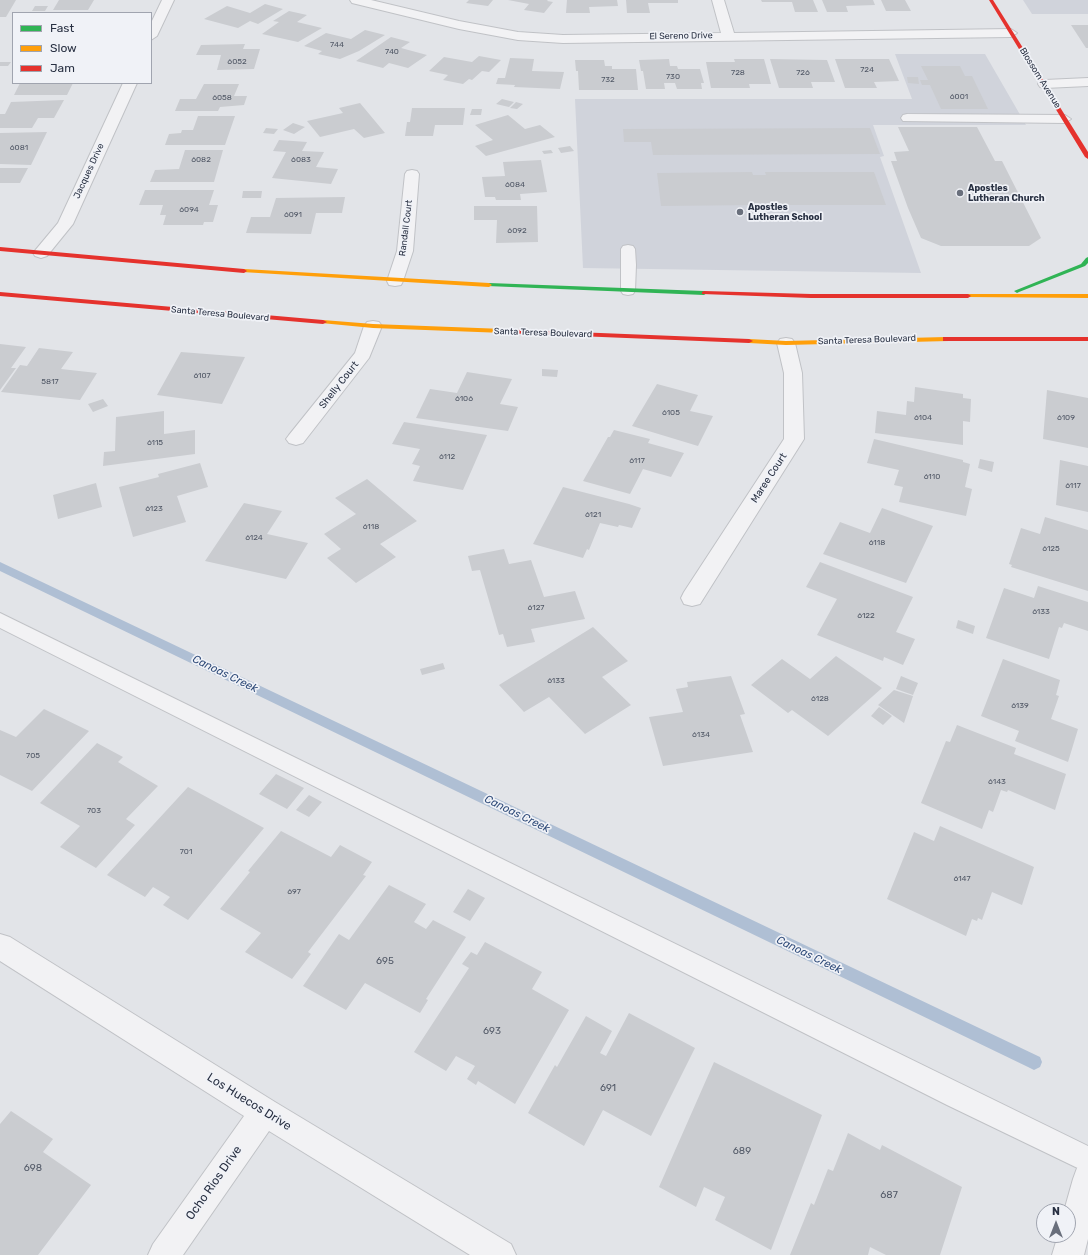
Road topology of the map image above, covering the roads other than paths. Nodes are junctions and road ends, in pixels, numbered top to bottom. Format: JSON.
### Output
{"nodes":[{"id":1,"x":168,"y":0,"type":"edge"},
{"id":2,"x":356,"y":0,"type":"edge"},
{"id":3,"x":718,"y":0,"type":"edge"},
{"id":4,"x":991,"y":0,"type":"edge"},
{"id":5,"x":382,"y":3,"type":"edge"},
{"id":6,"x":1011,"y":33,"type":"junction"},
{"id":7,"x":152,"y":34,"type":"edge"},
{"id":8,"x":728,"y":35,"type":"junction"},
{"id":9,"x":1088,"y":82,"type":"edge"},
{"id":10,"x":130,"y":84,"type":"edge"},
{"id":11,"x":1044,"y":84,"type":"junction"},
{"id":12,"x":907,"y":118,"type":"dead end"},
{"id":13,"x":1065,"y":119,"type":"junction"},
{"id":14,"x":1088,"y":157,"type":"edge"},
{"id":15,"x":412,"y":174,"type":"dead end"},
{"id":16,"x":0,"y":249,"type":"edge"},
{"id":17,"x":628,"y":249,"type":"dead end"},
{"id":18,"x":41,"y":253,"type":"junction"},
{"id":19,"x":1088,"y":259,"type":"edge"},
{"id":20,"x":395,"y":281,"type":"junction"},
{"id":21,"x":628,"y":291,"type":"junction"},
{"id":22,"x":0,"y":294,"type":"edge"},
{"id":23,"x":1088,"y":296,"type":"edge"},
{"id":24,"x":1001,"y":297,"type":"junction"},
{"id":25,"x":373,"y":326,"type":"junction"},
{"id":26,"x":1088,"y":339,"type":"edge"},
{"id":27,"x":786,"y":343,"type":"junction"},
{"id":28,"x":296,"y":439,"type":"dead end"},
{"id":29,"x":692,"y":598,"type":"dead end"},
{"id":30,"x":0,"y":620,"type":"edge"},
{"id":31,"x":0,"y":946,"type":"edge"},
{"id":32,"x":265,"y":1112,"type":"junction"},
{"id":33,"x":1088,"y":1160,"type":"edge"},
{"id":34,"x":1088,"y":1179,"type":"edge"},
{"id":35,"x":164,"y":1255,"type":"edge"},
{"id":36,"x":500,"y":1255,"type":"edge"},
{"id":37,"x":1068,"y":1255,"type":"edge"}],
"edges":[{"from":1,"to":7,"type":"street"},
{"from":2,"to":5,"type":"street","name":"El Sereno Drive"},
{"from":3,"to":8,"type":"street"},
{"from":4,"to":6,"type":"main road","name":"Blossom Avenue"},
{"from":5,"to":8,"type":"street","name":"El Sereno Drive"},
{"from":6,"to":8,"type":"street","name":"El Sereno Drive"},
{"from":6,"to":11,"type":"main road","name":"Blossom Avenue"},
{"from":9,"to":11,"type":"street"},
{"from":10,"to":18,"type":"street","name":"Jacques Drive"},
{"from":11,"to":13,"type":"main road","name":"Blossom Avenue"},
{"from":12,"to":13,"type":"lane"},
{"from":13,"to":14,"type":"main road","name":"Blossom Avenue"},
{"from":15,"to":20,"type":"street","name":"Randall Court"},
{"from":16,"to":18,"type":"main road"},
{"from":17,"to":21,"type":"lane"},
{"from":18,"to":20,"type":"main road"},
{"from":19,"to":24,"type":"main road"},
{"from":20,"to":21,"type":"main road"},
{"from":21,"to":24,"type":"main road"},
{"from":22,"to":25,"type":"main road","name":"Santa Teresa Boulevard"},
{"from":23,"to":24,"type":"main road"},
{"from":25,"to":27,"type":"main road","name":"Santa Teresa Boulevard"},
{"from":25,"to":28,"type":"street","name":"Shelly Court"},
{"from":26,"to":27,"type":"main road","name":"Santa Teresa Boulevard"},
{"from":27,"to":29,"type":"street","name":"Maree Court"},
{"from":30,"to":33,"type":"lane"},
{"from":31,"to":32,"type":"street","name":"Los Huecos Drive"},
{"from":32,"to":35,"type":"street","name":"Ocho Rios Drive"},
{"from":32,"to":36,"type":"street","name":"Los Huecos Drive"},
{"from":34,"to":37,"type":"street"}]}
